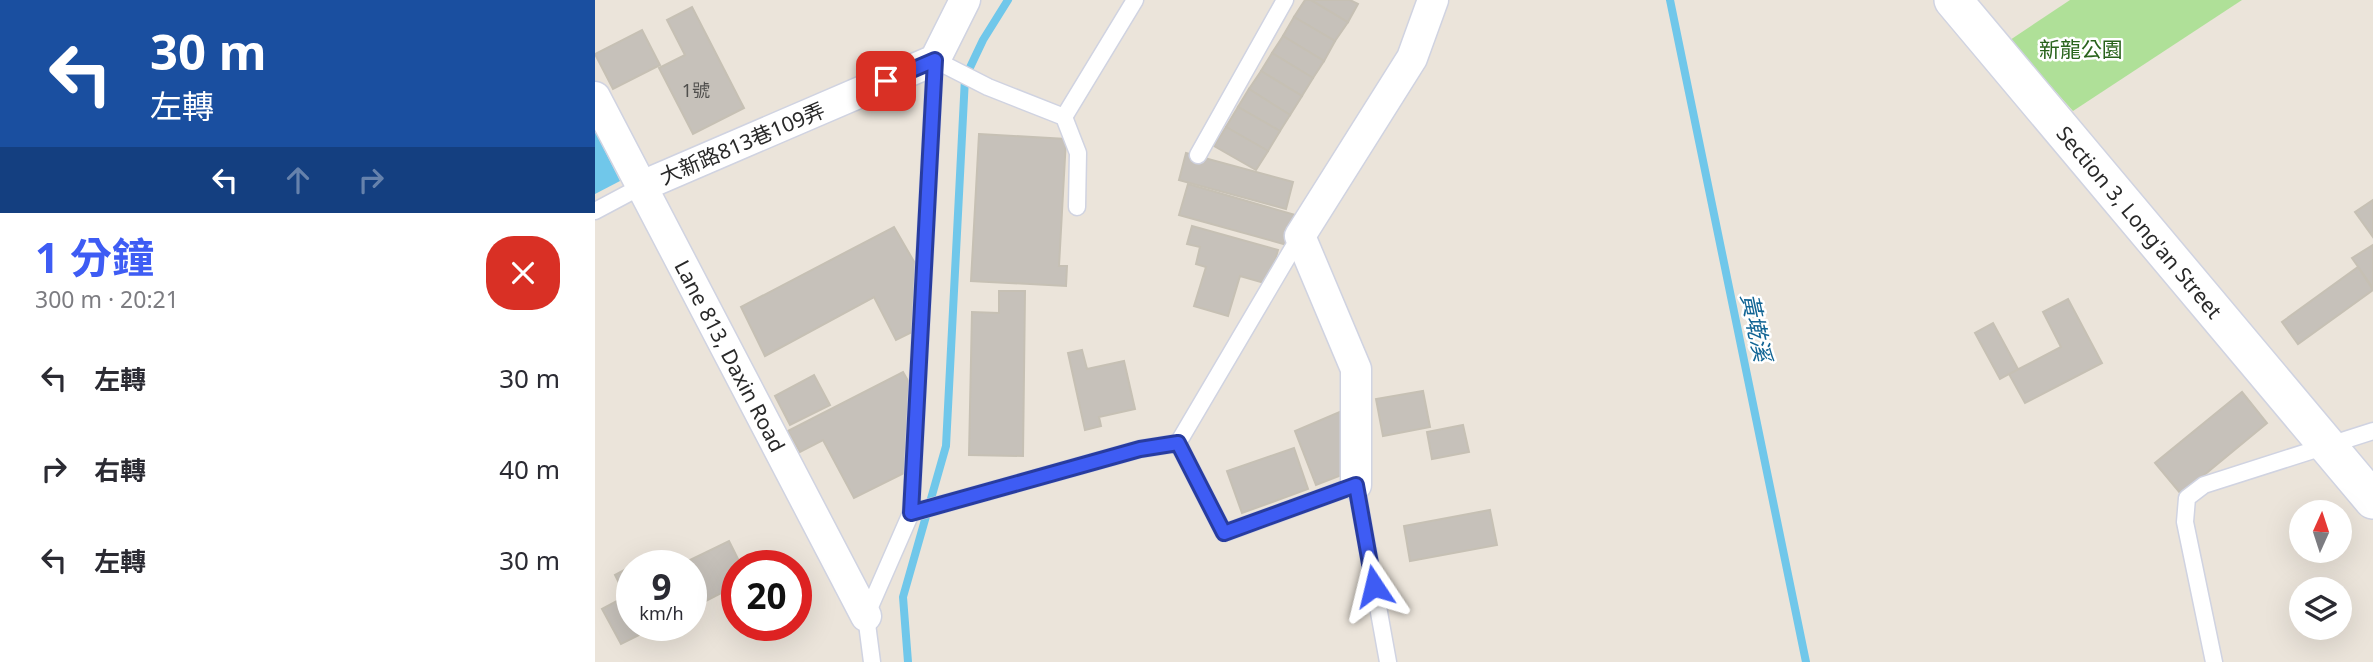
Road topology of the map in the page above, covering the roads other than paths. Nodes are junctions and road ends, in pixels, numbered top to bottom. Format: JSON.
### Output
{"nodes":[{"id":1,"x":965,"y":0,"type":"edge"},
{"id":2,"x":1135,"y":0,"type":"edge"},
{"id":3,"x":1285,"y":0,"type":"edge"},
{"id":4,"x":1433,"y":0,"type":"edge"},
{"id":5,"x":1953,"y":0,"type":"edge"},
{"id":6,"x":935,"y":60,"type":"junction"},
{"id":7,"x":595,"y":97,"type":"edge"},
{"id":8,"x":1064,"y":117,"type":"junction"},
{"id":9,"x":1198,"y":155,"type":"dead end"},
{"id":10,"x":642,"y":186,"type":"junction"},
{"id":11,"x":1077,"y":207,"type":"dead end"},
{"id":12,"x":595,"y":211,"type":"edge"},
{"id":13,"x":1300,"y":236,"type":"junction"},
{"id":14,"x":2373,"y":431,"type":"edge"},
{"id":15,"x":1178,"y":443,"type":"junction"},
{"id":16,"x":2327,"y":444,"type":"junction"},
{"id":17,"x":1356,"y":485,"type":"junction"},
{"id":18,"x":2373,"y":500,"type":"edge"},
{"id":19,"x":915,"y":512,"type":"junction"},
{"id":20,"x":866,"y":616,"type":"junction"},
{"id":21,"x":872,"y":662,"type":"edge"},
{"id":22,"x":1388,"y":662,"type":"edge"},
{"id":23,"x":2214,"y":662,"type":"edge"}],
"edges":[{"from":1,"to":6,"type":"street"},
{"from":2,"to":8,"type":"lane"},
{"from":3,"to":9,"type":"lane"},
{"from":4,"to":13,"type":"street"},
{"from":5,"to":16,"type":"street","name":"Section 3, Long'an Street"},
{"from":6,"to":8,"type":"lane"},
{"from":6,"to":10,"type":"street","name":"大新路813巷109弄"},
{"from":6,"to":19,"type":"lane"},
{"from":7,"to":10,"type":"street","name":"Lane 813, Daxin Road"},
{"from":8,"to":11,"type":"lane"},
{"from":10,"to":12,"type":"lane"},
{"from":10,"to":20,"type":"street","name":"Lane 813, Daxin Road"},
{"from":13,"to":15,"type":"lane"},
{"from":13,"to":17,"type":"street"},
{"from":14,"to":16,"type":"lane"},
{"from":15,"to":17,"type":"lane"},
{"from":15,"to":19,"type":"lane"},
{"from":16,"to":18,"type":"street","name":"Section 3, Long'an Street"},
{"from":16,"to":23,"type":"lane"},
{"from":17,"to":22,"type":"lane"},
{"from":19,"to":20,"type":"lane"},
{"from":20,"to":21,"type":"lane"}]}
